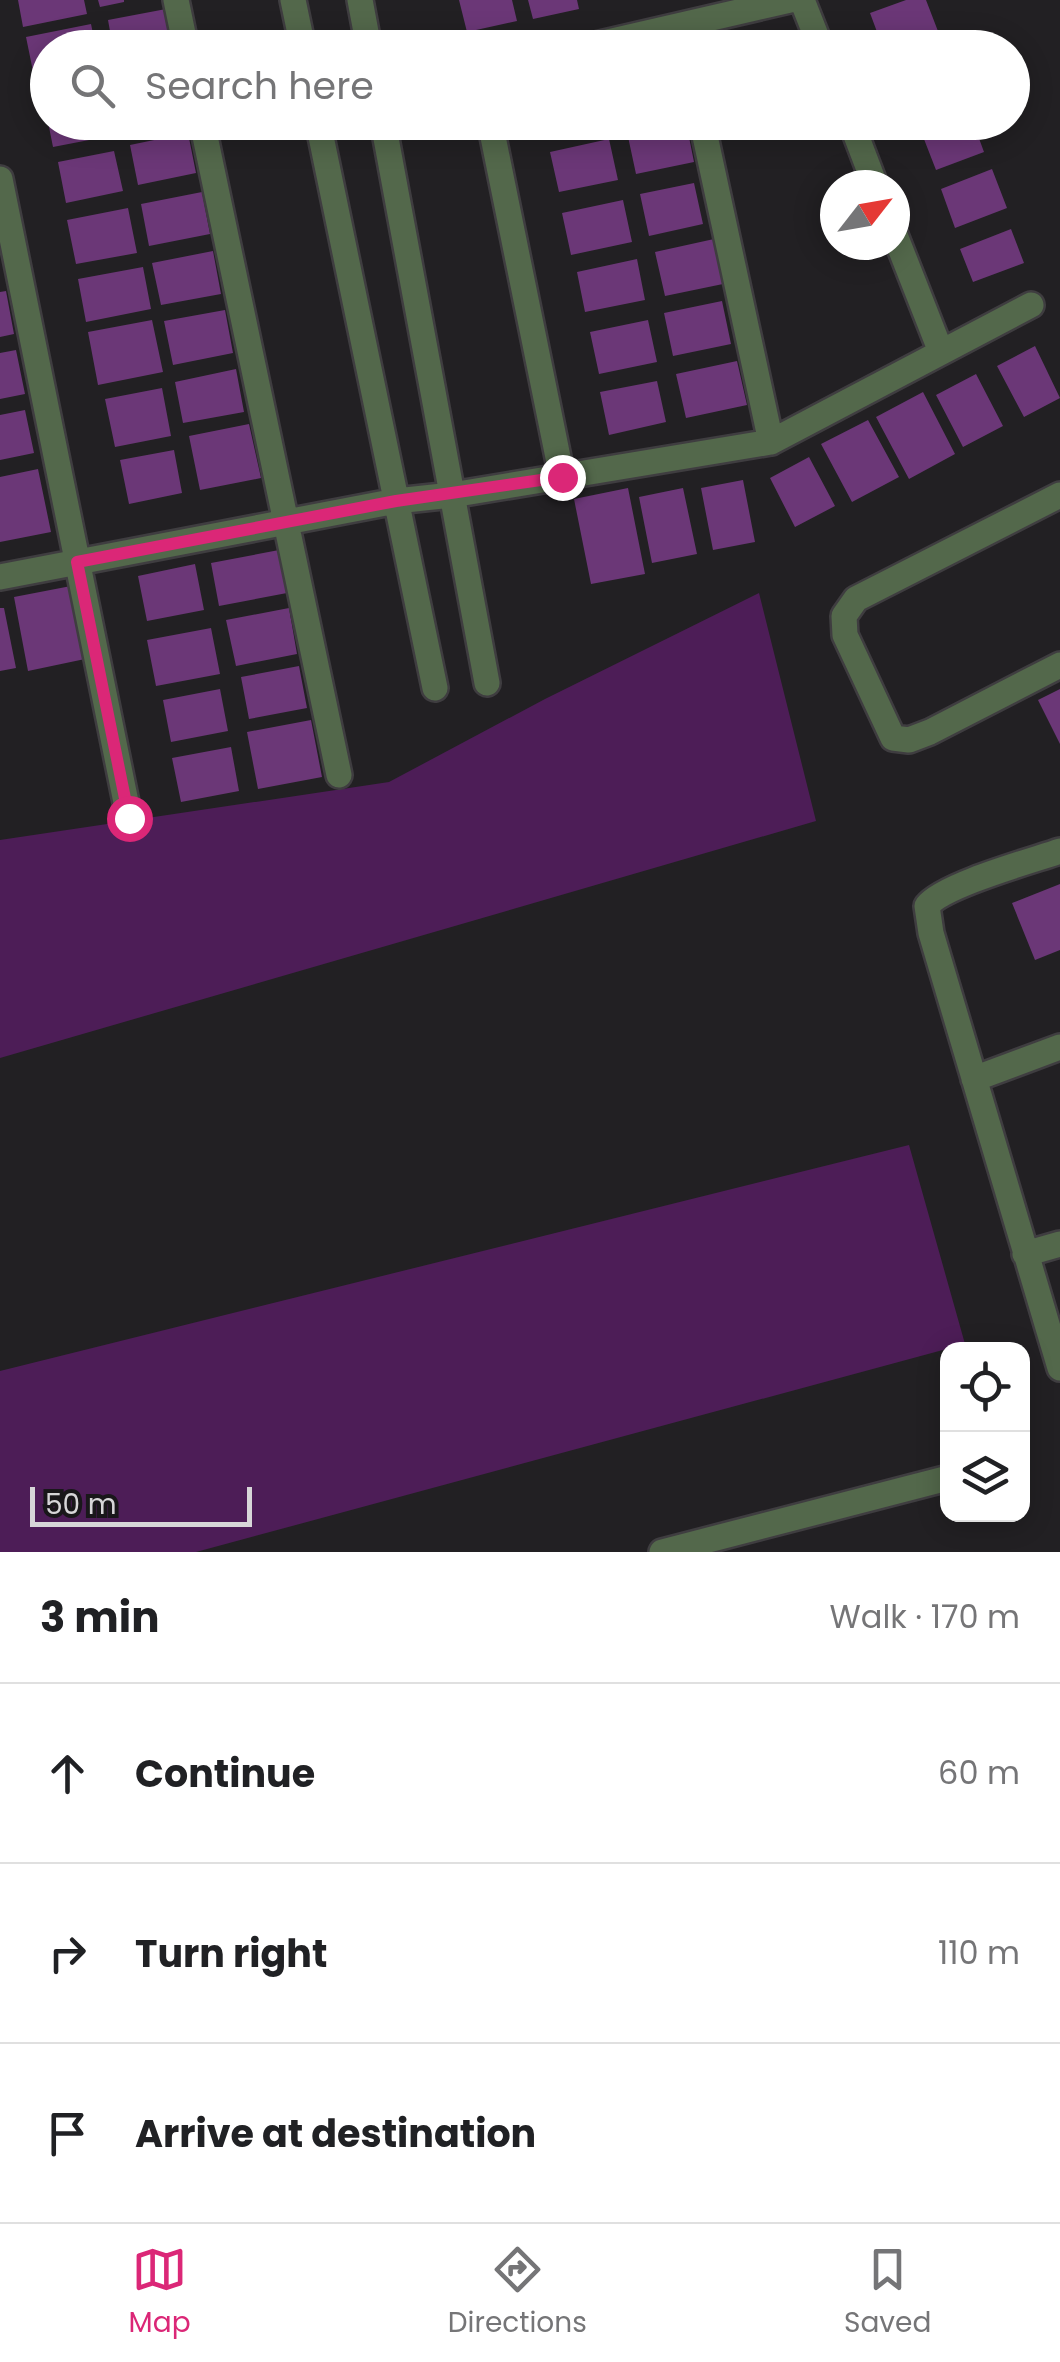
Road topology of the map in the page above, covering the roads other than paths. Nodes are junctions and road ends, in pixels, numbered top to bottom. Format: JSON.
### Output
{"nodes":[{"id":1,"x":176,"y":0,"type":"edge"},
{"id":2,"x":293,"y":0,"type":"edge"},
{"id":3,"x":360,"y":0,"type":"edge"},
{"id":4,"x":790,"y":0,"type":"edge"},
{"id":5,"x":802,"y":0,"type":"edge"},
{"id":6,"x":182,"y":30,"type":"edge"},
{"id":7,"x":299,"y":30,"type":"edge"},
{"id":8,"x":365,"y":30,"type":"edge"},
{"id":9,"x":702,"y":30,"type":"edge"},
{"id":10,"x":814,"y":30,"type":"edge"},
{"id":11,"x":206,"y":140,"type":"edge"},
{"id":12,"x":322,"y":140,"type":"edge"},
{"id":13,"x":385,"y":140,"type":"edge"},
{"id":14,"x":494,"y":140,"type":"edge"},
{"id":15,"x":706,"y":140,"type":"edge"},
{"id":16,"x":857,"y":140,"type":"edge"},
{"id":17,"x":869,"y":170,"type":"edge"},
{"id":18,"x":0,"y":179,"type":"edge"},
{"id":19,"x":905,"y":260,"type":"edge"},
{"id":20,"x":1031,"y":305,"type":"dead end"},
{"id":21,"x":941,"y":352,"type":"junction"},
{"id":22,"x":771,"y":442,"type":"junction"},
{"id":23,"x":562,"y":477,"type":"junction"},
{"id":24,"x":452,"y":495,"type":"junction"},
{"id":25,"x":1060,"y":495,"type":"edge"},
{"id":26,"x":396,"y":501,"type":"junction"},
{"id":27,"x":286,"y":522,"type":"junction"},
{"id":28,"x":77,"y":562,"type":"junction"},
{"id":29,"x":0,"y":577,"type":"edge"},
{"id":30,"x":1060,"y":665,"type":"edge"},
{"id":31,"x":487,"y":683,"type":"dead end"},
{"id":32,"x":434,"y":688,"type":"dead end"},
{"id":33,"x":339,"y":776,"type":"dead end"},
{"id":34,"x":129,"y":818,"type":"dead end"},
{"id":35,"x":1060,"y":851,"type":"edge"},
{"id":36,"x":1060,"y":1048,"type":"edge"},
{"id":37,"x":974,"y":1079,"type":"junction"},
{"id":38,"x":1060,"y":1244,"type":"edge"},
{"id":39,"x":1025,"y":1254,"type":"junction"},
{"id":40,"x":1060,"y":1368,"type":"edge"},
{"id":41,"x":940,"y":1480,"type":"edge"},
{"id":42,"x":662,"y":1552,"type":"edge"}],
"edges":[{"from":1,"to":6,"type":"street"},
{"from":2,"to":7,"type":"street"},
{"from":3,"to":8,"type":"street"},
{"from":4,"to":9,"type":"street"},
{"from":5,"to":10,"type":"street"},
{"from":11,"to":27,"type":"street"},
{"from":12,"to":26,"type":"street"},
{"from":13,"to":24,"type":"street"},
{"from":14,"to":23,"type":"street"},
{"from":15,"to":22,"type":"street"},
{"from":16,"to":17,"type":"street"},
{"from":18,"to":28,"type":"street"},
{"from":19,"to":21,"type":"street"},
{"from":20,"to":21,"type":"street"},
{"from":21,"to":22,"type":"street"},
{"from":22,"to":23,"type":"street"},
{"from":23,"to":24,"type":"street"},
{"from":24,"to":26,"type":"street"},
{"from":24,"to":31,"type":"street"},
{"from":25,"to":30,"type":"street"},
{"from":26,"to":27,"type":"street"},
{"from":26,"to":32,"type":"street"},
{"from":27,"to":28,"type":"street"},
{"from":27,"to":33,"type":"street"},
{"from":28,"to":29,"type":"street"},
{"from":28,"to":34,"type":"street"},
{"from":35,"to":37,"type":"street"},
{"from":36,"to":37,"type":"street"},
{"from":37,"to":39,"type":"street"},
{"from":38,"to":39,"type":"street"},
{"from":39,"to":40,"type":"street"},
{"from":41,"to":42,"type":"street"}]}
